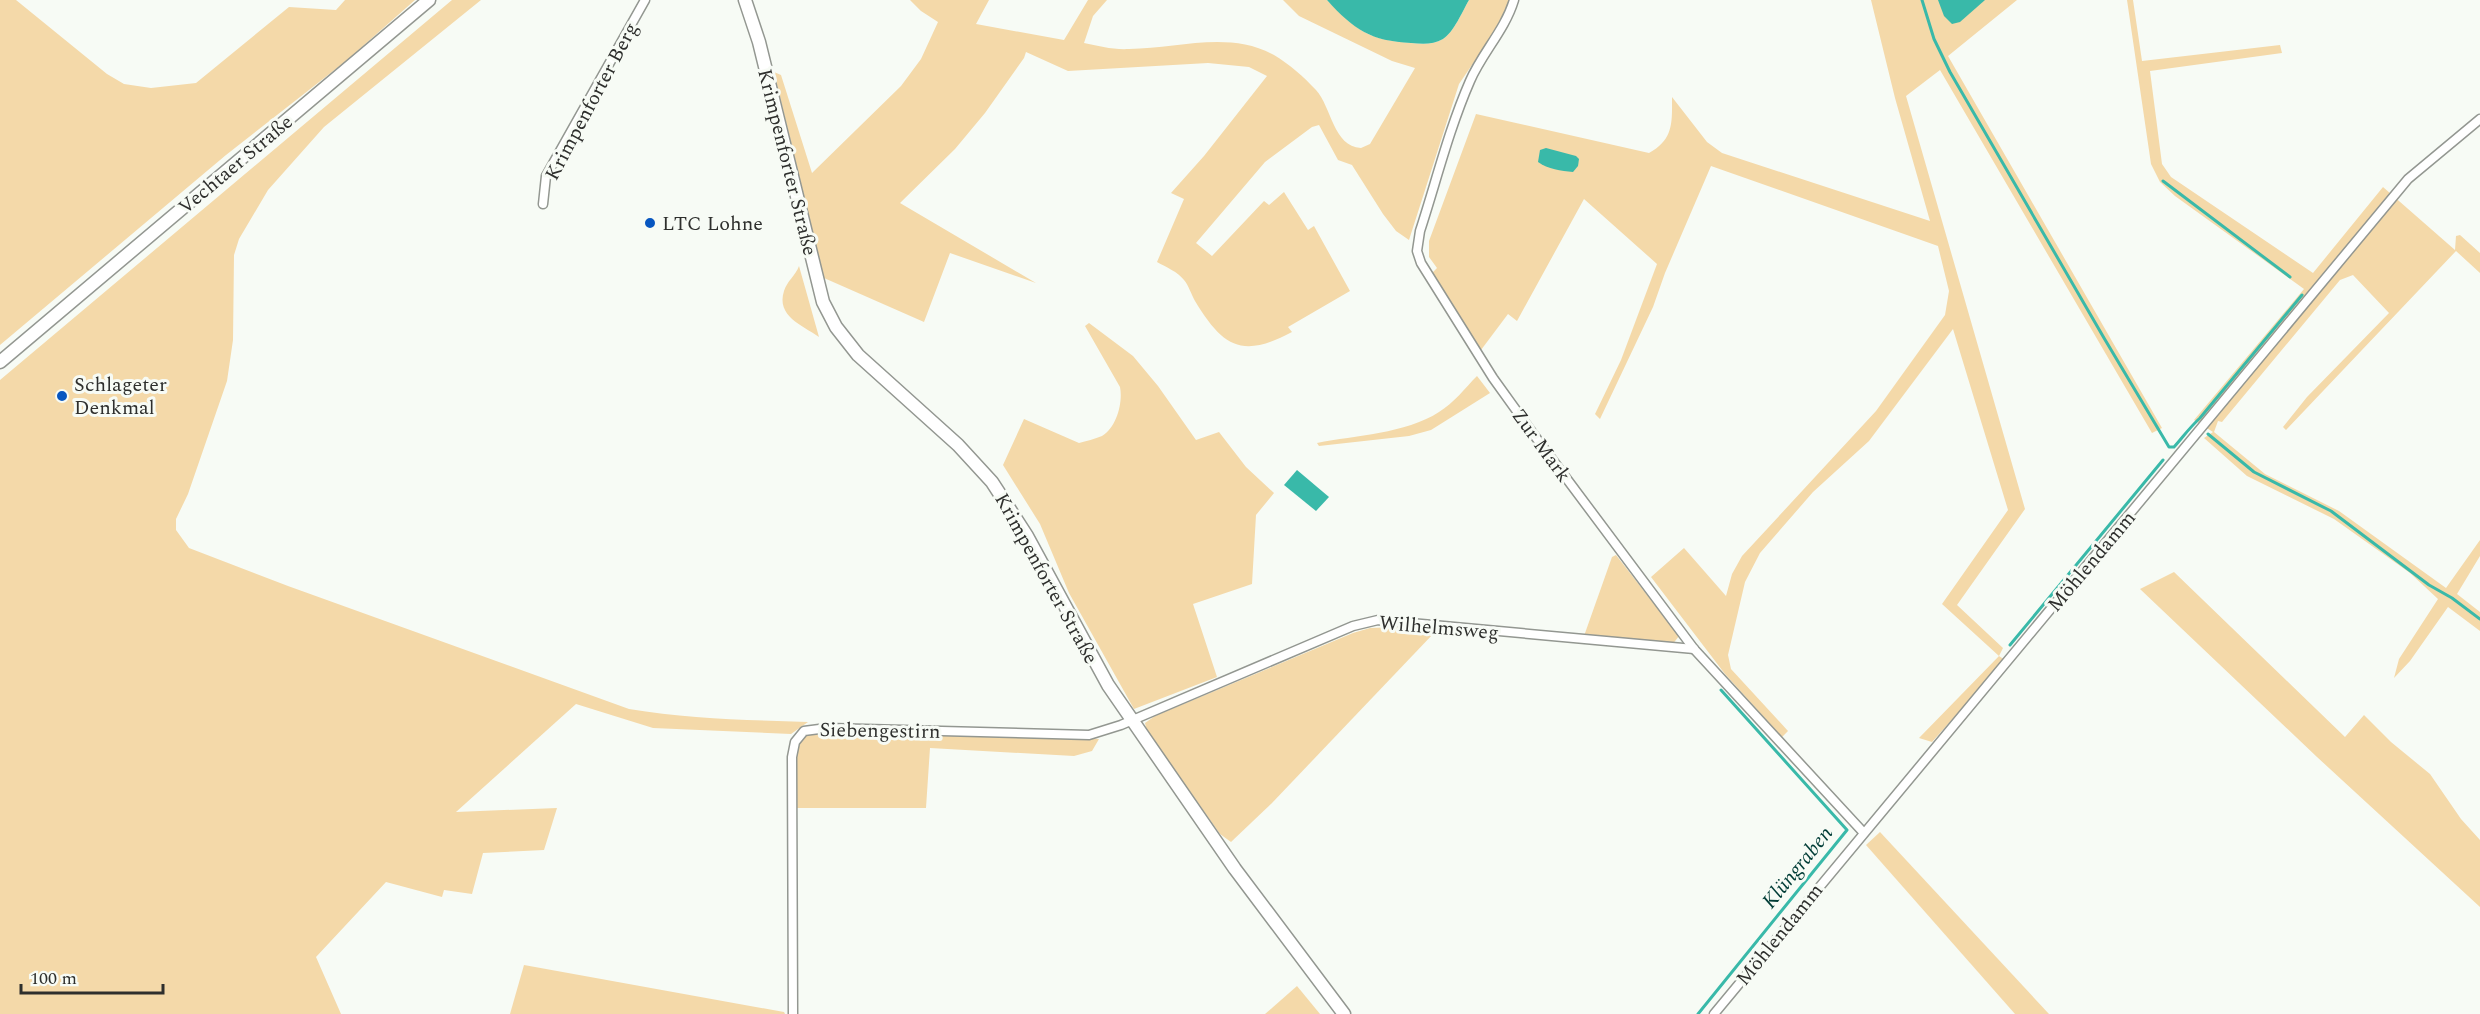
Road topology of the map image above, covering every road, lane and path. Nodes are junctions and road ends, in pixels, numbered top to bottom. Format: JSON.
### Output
{"nodes":[{"id":1,"x":429,"y":0,"type":"edge"},
{"id":2,"x":645,"y":0,"type":"edge"},
{"id":3,"x":745,"y":0,"type":"edge"},
{"id":4,"x":1514,"y":0,"type":"edge"},
{"id":5,"x":2480,"y":120,"type":"edge"},
{"id":6,"x":543,"y":204,"type":"dead end"},
{"id":7,"x":0,"y":362,"type":"edge"},
{"id":8,"x":1694,"y":650,"type":"junction"},
{"id":9,"x":1131,"y":720,"type":"junction"},
{"id":10,"x":1863,"y":832,"type":"junction"},
{"id":11,"x":793,"y":1014,"type":"edge"},
{"id":12,"x":1344,"y":1014,"type":"edge"},
{"id":13,"x":1714,"y":1014,"type":"edge"}],
"edges":[{"from":1,"to":7,"type":"street","name":"Vechtaer Straße"},
{"from":2,"to":6,"type":"street","name":"Krimpenforter Berg"},
{"from":3,"to":9,"type":"street","name":"Krimpenforter Straße"},
{"from":4,"to":8,"type":"street","name":"Zur Mark"},
{"from":5,"to":10,"type":"street","name":"Möhlendamm"},
{"from":8,"to":9,"type":"street","name":"Wilhelmsweg"},
{"from":8,"to":10,"type":"street","name":"Zur Mark"},
{"from":9,"to":11,"type":"street","name":"Siebengestirn"},
{"from":9,"to":12,"type":"street","name":"Krimpenforter Straße"},
{"from":10,"to":13,"type":"street","name":"Möhlendamm"}]}
